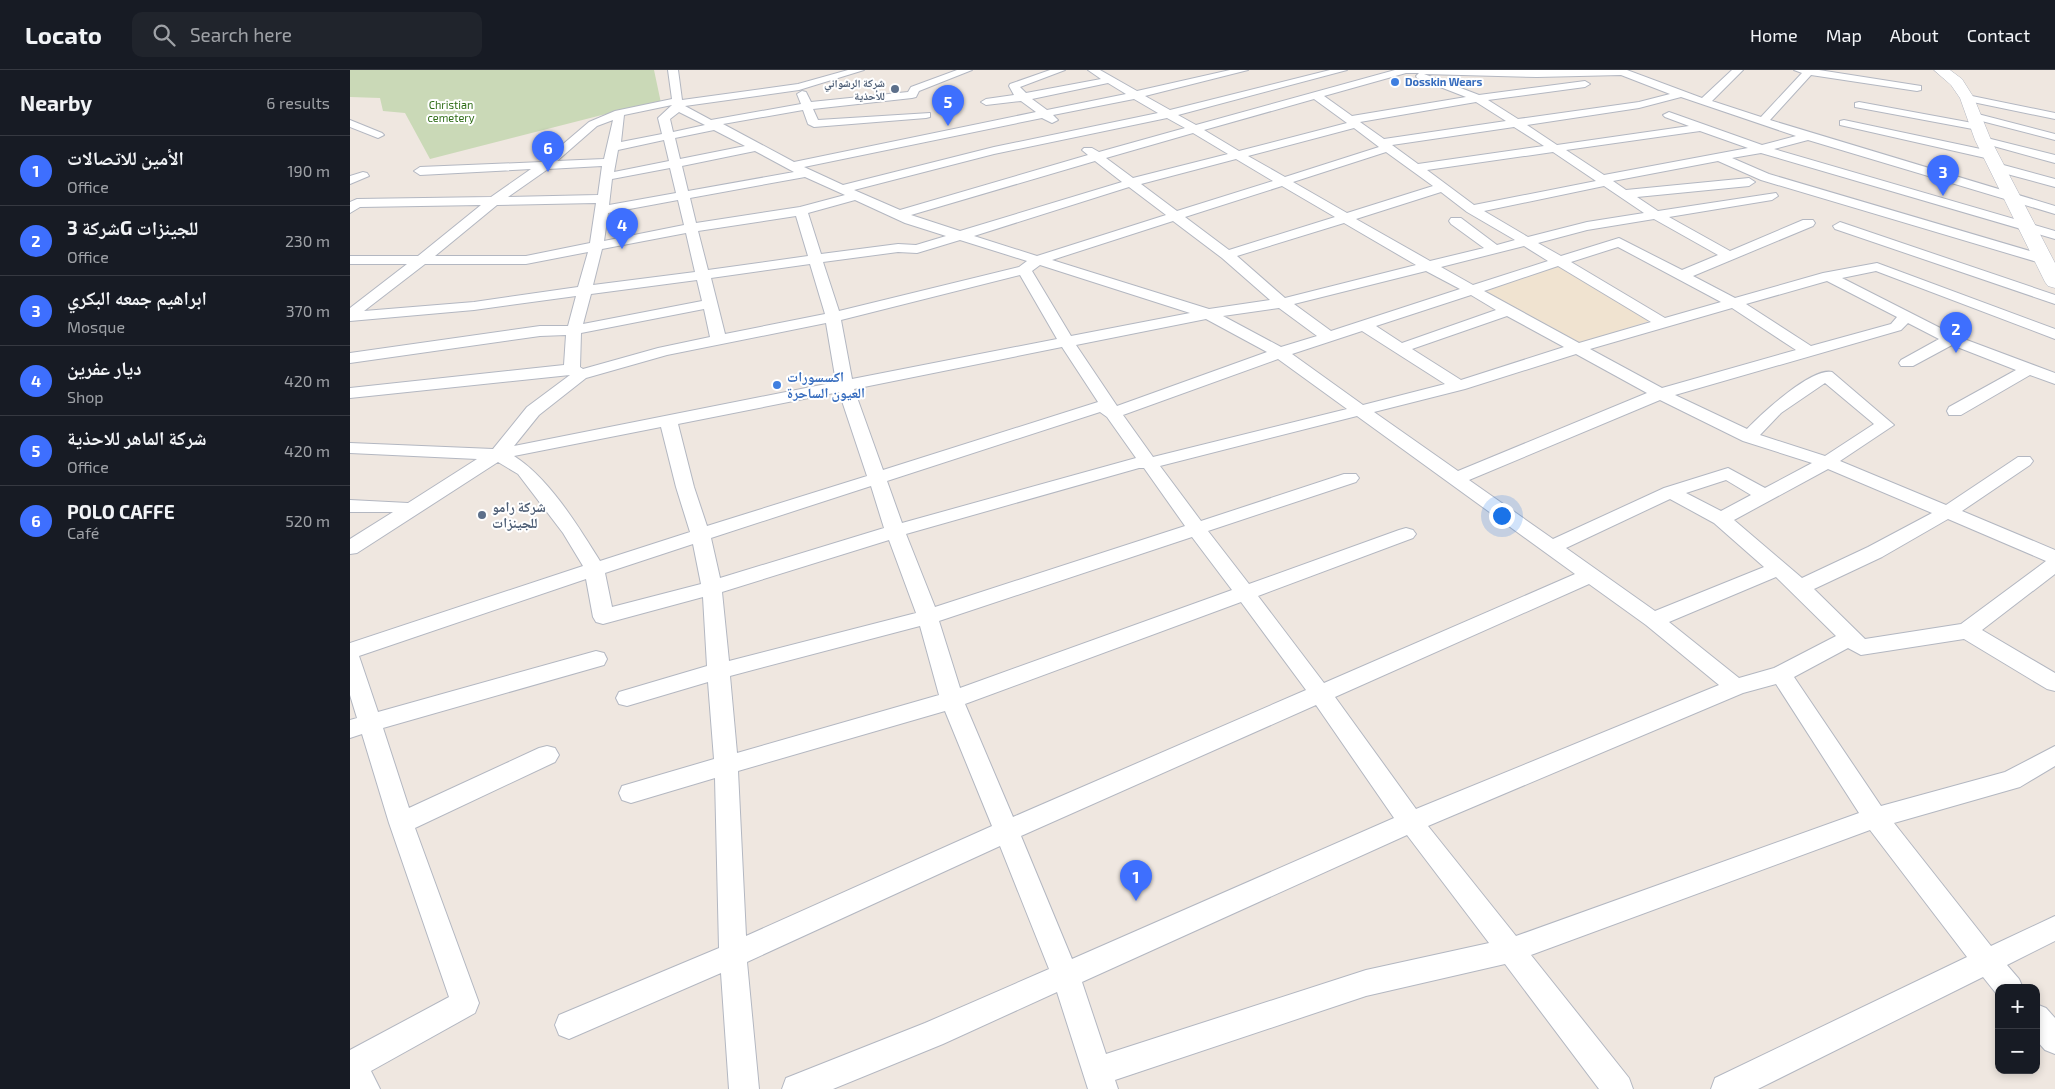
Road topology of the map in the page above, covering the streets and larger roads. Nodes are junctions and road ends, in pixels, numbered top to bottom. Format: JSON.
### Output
{"nodes":[{"id":1,"x":673,"y":70,"type":"edge"},
{"id":2,"x":859,"y":70,"type":"edge"},
{"id":3,"x":966,"y":70,"type":"edge"},
{"id":4,"x":1060,"y":70,"type":"edge"},
{"id":5,"x":1093,"y":70,"type":"edge"},
{"id":6,"x":1196,"y":70,"type":"edge"},
{"id":7,"x":1243,"y":70,"type":"edge"},
{"id":8,"x":1342,"y":70,"type":"edge"},
{"id":9,"x":1405,"y":70,"type":"edge"},
{"id":10,"x":1738,"y":70,"type":"edge"},
{"id":11,"x":1941,"y":70,"type":"edge"},
{"id":12,"x":1620,"y":71,"type":"edge"},
{"id":13,"x":1490,"y":72,"type":"edge"},
{"id":14,"x":1536,"y":72,"type":"edge"},
{"id":15,"x":1803,"y":72,"type":"edge"},
{"id":16,"x":1636,"y":77,"type":"junction"},
{"id":17,"x":1213,"y":78,"type":"junction"},
{"id":18,"x":1110,"y":80,"type":"junction"},
{"id":19,"x":1874,"y":87,"type":"dead end"},
{"id":20,"x":799,"y":88,"type":"junction"},
{"id":21,"x":1917,"y":88,"type":"dead end"},
{"id":22,"x":1545,"y":90,"type":"junction"},
{"id":23,"x":1681,"y":94,"type":"junction"},
{"id":24,"x":1136,"y":95,"type":"junction"},
{"id":25,"x":1316,"y":95,"type":"junction"},
{"id":26,"x":1499,"y":96,"type":"junction"},
{"id":27,"x":1024,"y":97,"type":"junction"},
{"id":28,"x":1478,"y":98,"type":"junction"},
{"id":29,"x":1968,"y":98,"type":"junction"},
{"id":30,"x":986,"y":102,"type":"dead end"},
{"id":31,"x":1704,"y":102,"type":"junction"},
{"id":32,"x":922,"y":103,"type":"junction"},
{"id":33,"x":678,"y":104,"type":"junction"},
{"id":34,"x":1860,"y":105,"type":"junction"},
{"id":35,"x":807,"y":106,"type":"junction"},
{"id":36,"x":619,"y":113,"type":"junction"},
{"id":37,"x":1045,"y":114,"type":"junction"},
{"id":38,"x":1169,"y":114,"type":"junction"},
{"id":39,"x":1669,"y":115,"type":"dead end"},
{"id":40,"x":2055,"y":116,"type":"edge"},
{"id":41,"x":1763,"y":121,"type":"junction"},
{"id":42,"x":1352,"y":122,"type":"junction"},
{"id":43,"x":350,"y":123,"type":"edge"},
{"id":44,"x":1517,"y":123,"type":"junction"},
{"id":45,"x":1844,"y":123,"type":"junction"},
{"id":46,"x":715,"y":125,"type":"junction"},
{"id":47,"x":1702,"y":127,"type":"junction"},
{"id":48,"x":1195,"y":130,"type":"junction"},
{"id":49,"x":378,"y":135,"type":"dead end"},
{"id":50,"x":669,"y":136,"type":"junction"},
{"id":51,"x":1071,"y":136,"type":"junction"},
{"id":52,"x":1808,"y":136,"type":"junction"},
{"id":53,"x":930,"y":137,"type":"junction"},
{"id":54,"x":2055,"y":138,"type":"edge"},
{"id":55,"x":1984,"y":141,"type":"junction"},
{"id":56,"x":1832,"y":143,"type":"junction"},
{"id":57,"x":1383,"y":145,"type":"junction"},
{"id":58,"x":614,"y":147,"type":"junction"},
{"id":59,"x":760,"y":148,"type":"junction"},
{"id":60,"x":1556,"y":149,"type":"junction"},
{"id":61,"x":1761,"y":149,"type":"junction"},
{"id":62,"x":1238,"y":156,"type":"junction"},
{"id":63,"x":1097,"y":157,"type":"junction"},
{"id":64,"x":1720,"y":157,"type":"junction"},
{"id":65,"x":2055,"y":159,"type":"edge"},
{"id":66,"x":942,"y":163,"type":"junction"},
{"id":67,"x":675,"y":164,"type":"junction"},
{"id":68,"x":545,"y":165,"type":"junction"},
{"id":69,"x":1416,"y":168,"type":"junction"},
{"id":70,"x":608,"y":170,"type":"junction"},
{"id":71,"x":800,"y":170,"type":"junction"},
{"id":72,"x":420,"y":171,"type":"dead end"},
{"id":73,"x":363,"y":176,"type":"dead end"},
{"id":74,"x":1765,"y":177,"type":"junction"},
{"id":75,"x":350,"y":180,"type":"edge"},
{"id":76,"x":1283,"y":181,"type":"junction"},
{"id":77,"x":1605,"y":181,"type":"junction"},
{"id":78,"x":1750,"y":182,"type":"junction"},
{"id":79,"x":1130,"y":183,"type":"junction"},
{"id":80,"x":2055,"y":183,"type":"edge"},
{"id":81,"x":1441,"y":188,"type":"junction"},
{"id":82,"x":842,"y":189,"type":"junction"},
{"id":83,"x":1624,"y":194,"type":"junction"},
{"id":84,"x":683,"y":196,"type":"junction"},
{"id":85,"x":856,"y":196,"type":"junction"},
{"id":86,"x":2011,"y":197,"type":"junction"},
{"id":87,"x":492,"y":202,"type":"junction"},
{"id":88,"x":602,"y":204,"type":"junction"},
{"id":89,"x":350,"y":209,"type":"edge"},
{"id":90,"x":1472,"y":209,"type":"junction"},
{"id":91,"x":2055,"y":210,"type":"edge"},
{"id":92,"x":801,"y":211,"type":"junction"},
{"id":93,"x":898,"y":215,"type":"junction"},
{"id":94,"x":1656,"y":215,"type":"junction"},
{"id":95,"x":1174,"y":216,"type":"junction"},
{"id":96,"x":1345,"y":218,"type":"junction"},
{"id":97,"x":1456,"y":221,"type":"dead end"},
{"id":98,"x":1808,"y":223,"type":"dead end"},
{"id":99,"x":2025,"y":225,"type":"junction"},
{"id":100,"x":1840,"y":226,"type":"dead end"},
{"id":101,"x":690,"y":228,"type":"junction"},
{"id":102,"x":961,"y":235,"type":"junction"},
{"id":103,"x":2055,"y":235,"type":"edge"},
{"id":104,"x":1523,"y":241,"type":"junction"},
{"id":105,"x":596,"y":246,"type":"junction"},
{"id":106,"x":1493,"y":248,"type":"junction"},
{"id":107,"x":1226,"y":255,"type":"junction"},
{"id":108,"x":1729,"y":256,"type":"junction"},
{"id":109,"x":423,"y":259,"type":"junction"},
{"id":110,"x":350,"y":260,"type":"edge"},
{"id":111,"x":816,"y":260,"type":"junction"},
{"id":112,"x":1559,"y":262,"type":"junction"},
{"id":113,"x":2047,"y":262,"type":"edge"},
{"id":114,"x":1031,"y":265,"type":"junction"},
{"id":115,"x":1428,"y":266,"type":"junction"},
{"id":116,"x":1683,"y":275,"type":"junction"},
{"id":117,"x":702,"y":276,"type":"junction"},
{"id":118,"x":1828,"y":276,"type":"junction"},
{"id":119,"x":2055,"y":282,"type":"edge"},
{"id":120,"x":585,"y":290,"type":"junction"},
{"id":121,"x":1475,"y":291,"type":"junction"},
{"id":122,"x":2055,"y":300,"type":"edge"},
{"id":123,"x":1282,"y":303,"type":"junction"},
{"id":124,"x":708,"y":304,"type":"junction"},
{"id":125,"x":1735,"y":304,"type":"junction"},
{"id":126,"x":1510,"y":310,"type":"junction"},
{"id":127,"x":1208,"y":314,"type":"junction"},
{"id":128,"x":350,"y":316,"type":"edge"},
{"id":129,"x":834,"y":317,"type":"junction"},
{"id":130,"x":1905,"y":317,"type":"junction"},
{"id":131,"x":1664,"y":324,"type":"junction"},
{"id":132,"x":1365,"y":326,"type":"junction"},
{"id":133,"x":574,"y":330,"type":"junction"},
{"id":134,"x":2055,"y":334,"type":"edge"},
{"id":135,"x":1329,"y":337,"type":"junction"},
{"id":136,"x":1951,"y":339,"type":"junction"},
{"id":137,"x":719,"y":341,"type":"junction"},
{"id":138,"x":1066,"y":342,"type":"junction"},
{"id":139,"x":1401,"y":348,"type":"junction"},
{"id":140,"x":1578,"y":348,"type":"junction"},
{"id":141,"x":1808,"y":351,"type":"junction"},
{"id":142,"x":1280,"y":353,"type":"junction"},
{"id":143,"x":350,"y":358,"type":"edge"},
{"id":144,"x":1908,"y":362,"type":"dead end"},
{"id":145,"x":2029,"y":369,"type":"junction"},
{"id":146,"x":576,"y":372,"type":"junction"},
{"id":147,"x":2055,"y":379,"type":"edge"},
{"id":148,"x":845,"y":386,"type":"junction"},
{"id":149,"x":1459,"y":386,"type":"junction"},
{"id":150,"x":350,"y":393,"type":"edge"},
{"id":151,"x":1660,"y":394,"type":"junction"},
{"id":152,"x":1361,"y":410,"type":"junction"},
{"id":153,"x":1955,"y":411,"type":"dead end"},
{"id":154,"x":1113,"y":413,"type":"junction"},
{"id":155,"x":668,"y":419,"type":"junction"},
{"id":156,"x":1749,"y":437,"type":"junction"},
{"id":157,"x":350,"y":448,"type":"edge"},
{"id":158,"x":498,"y":454,"type":"junction"},
{"id":159,"x":2024,"y":461,"type":"dead end"},
{"id":160,"x":1149,"y":462,"type":"junction"},
{"id":161,"x":1827,"y":462,"type":"junction"},
{"id":162,"x":878,"y":478,"type":"junction"},
{"id":163,"x":1350,"y":478,"type":"dead end"},
{"id":164,"x":1455,"y":479,"type":"junction"},
{"id":165,"x":1670,"y":492,"type":"junction"},
{"id":166,"x":1763,"y":495,"type":"junction"},
{"id":167,"x":350,"y":506,"type":"edge"},
{"id":168,"x":412,"y":509,"type":"junction"},
{"id":169,"x":1950,"y":512,"type":"junction"},
{"id":170,"x":1721,"y":519,"type":"junction"},
{"id":171,"x":1196,"y":528,"type":"junction"},
{"id":172,"x":895,"y":531,"type":"junction"},
{"id":173,"x":1406,"y":534,"type":"dead end"},
{"id":174,"x":701,"y":536,"type":"junction"},
{"id":175,"x":1552,"y":547,"type":"junction"},
{"id":176,"x":350,"y":548,"type":"edge"},
{"id":177,"x":2055,"y":557,"type":"edge"},
{"id":178,"x":2055,"y":564,"type":"edge"},
{"id":179,"x":594,"y":568,"type":"junction"},
{"id":180,"x":1779,"y":568,"type":"junction"},
{"id":181,"x":1591,"y":575,"type":"junction"},
{"id":182,"x":1800,"y":587,"type":"junction"},
{"id":183,"x":712,"y":588,"type":"junction"},
{"id":184,"x":1245,"y":593,"type":"junction"},
{"id":185,"x":928,"y":617,"type":"junction"},
{"id":186,"x":1653,"y":620,"type":"junction"},
{"id":187,"x":1967,"y":631,"type":"junction"},
{"id":188,"x":1850,"y":638,"type":"junction"},
{"id":189,"x":350,"y":651,"type":"edge"},
{"id":190,"x":350,"y":659,"type":"edge"},
{"id":191,"x":596,"y":659,"type":"dead end"},
{"id":192,"x":719,"y":671,"type":"junction"},
{"id":193,"x":1781,"y":674,"type":"junction"},
{"id":194,"x":2055,"y":683,"type":"edge"},
{"id":195,"x":1736,"y":687,"type":"junction"},
{"id":196,"x":1320,"y":692,"type":"junction"},
{"id":197,"x":627,"y":698,"type":"dead end"},
{"id":198,"x":952,"y":700,"type":"junction"},
{"id":199,"x":360,"y":727,"type":"edge"},
{"id":200,"x":547,"y":755,"type":"dead end"},
{"id":201,"x":2055,"y":755,"type":"edge"},
{"id":202,"x":726,"y":765,"type":"junction"},
{"id":203,"x":631,"y":793,"type":"dead end"},
{"id":204,"x":1875,"y":818,"type":"junction"},
{"id":205,"x":401,"y":822,"type":"junction"},
{"id":206,"x":1410,"y":822,"type":"junction"},
{"id":207,"x":1007,"y":831,"type":"junction"},
{"id":208,"x":2055,"y":928,"type":"edge"},
{"id":209,"x":1509,"y":951,"type":"junction"},
{"id":210,"x":732,"y":955,"type":"junction"},
{"id":211,"x":1987,"y":962,"type":"junction"},
{"id":212,"x":1066,"y":976,"type":"junction"},
{"id":213,"x":2006,"y":984,"type":"edge"},
{"id":214,"x":2040,"y":1023,"type":"edge"},
{"id":215,"x":569,"y":1025,"type":"dead end"},
{"id":216,"x":2055,"y":1040,"type":"edge"},
{"id":217,"x":354,"y":1072,"type":"edge"},
{"id":218,"x":1100,"y":1080,"type":"edge"},
{"id":219,"x":744,"y":1089,"type":"edge"},
{"id":220,"x":797,"y":1089,"type":"edge"},
{"id":221,"x":1618,"y":1089,"type":"edge"},
{"id":222,"x":1726,"y":1089,"type":"edge"}],
"edges":[{"from":1,"to":33,"type":"street"},
{"from":2,"to":20,"type":"street"},
{"from":3,"to":32,"type":"street"},
{"from":4,"to":27,"type":"street"},
{"from":5,"to":18,"type":"street"},
{"from":6,"to":17,"type":"street"},
{"from":7,"to":17,"type":"street"},
{"from":8,"to":38,"type":"street"},
{"from":9,"to":13,"type":"street"},
{"from":9,"to":25,"type":"street"},
{"from":9,"to":28,"type":"street"},
{"from":10,"to":31,"type":"street"},
{"from":11,"to":29,"type":"street"},
{"from":12,"to":14,"type":"street"},
{"from":12,"to":16,"type":"street"},
{"from":13,"to":14,"type":"street"},
{"from":13,"to":26,"type":"street"},
{"from":14,"to":22,"type":"street"},
{"from":15,"to":21,"type":"street"},
{"from":15,"to":41,"type":"street"},
{"from":16,"to":22,"type":"street"},
{"from":16,"to":23,"type":"street"},
{"from":17,"to":24,"type":"street"},
{"from":18,"to":24,"type":"street"},
{"from":18,"to":27,"type":"street"},
{"from":19,"to":34,"type":"street"},
{"from":20,"to":33,"type":"street"},
{"from":20,"to":35,"type":"street"},
{"from":22,"to":26,"type":"street"},
{"from":23,"to":31,"type":"street"},
{"from":23,"to":44,"type":"street"},
{"from":24,"to":37,"type":"street"},
{"from":24,"to":38,"type":"street"},
{"from":25,"to":42,"type":"street"},
{"from":25,"to":48,"type":"street"},
{"from":26,"to":28,"type":"street"},
{"from":27,"to":30,"type":"street"},
{"from":27,"to":37,"type":"street"},
{"from":28,"to":42,"type":"street"},
{"from":28,"to":44,"type":"street"},
{"from":29,"to":40,"type":"street"},
{"from":29,"to":55,"type":"street"},
{"from":31,"to":41,"type":"street"},
{"from":32,"to":35,"type":"street"},
{"from":32,"to":35,"type":"street"},
{"from":32,"to":53,"type":"street"},
{"from":33,"to":36,"type":"street"},
{"from":33,"to":46,"type":"street"},
{"from":33,"to":50,"type":"street"},
{"from":34,"to":45,"type":"street"},
{"from":34,"to":55,"type":"street"},
{"from":35,"to":46,"type":"street"},
{"from":36,"to":58,"type":"street"},
{"from":36,"to":68,"type":"street"},
{"from":37,"to":51,"type":"street"},
{"from":37,"to":53,"type":"street"},
{"from":38,"to":48,"type":"street"},
{"from":38,"to":51,"type":"street"},
{"from":39,"to":47,"type":"street"},
{"from":41,"to":52,"type":"street"},
{"from":42,"to":57,"type":"street"},
{"from":42,"to":62,"type":"street"},
{"from":43,"to":49,"type":"street"},
{"from":44,"to":57,"type":"street"},
{"from":44,"to":60,"type":"street"},
{"from":45,"to":55,"type":"street"},
{"from":45,"to":56,"type":"street"},
{"from":46,"to":50,"type":"street"},
{"from":46,"to":59,"type":"street"},
{"from":47,"to":60,"type":"street"},
{"from":47,"to":61,"type":"street"},
{"from":48,"to":62,"type":"street"},
{"from":48,"to":63,"type":"street"},
{"from":50,"to":58,"type":"street"},
{"from":50,"to":67,"type":"street"},
{"from":51,"to":63,"type":"street"},
{"from":51,"to":66,"type":"street"},
{"from":52,"to":56,"type":"street"},
{"from":52,"to":61,"type":"street"},
{"from":53,"to":66,"type":"street"},
{"from":53,"to":71,"type":"street"},
{"from":54,"to":55,"type":"street"},
{"from":55,"to":65,"type":"street"},
{"from":55,"to":80,"type":"street"},
{"from":55,"to":86,"type":"street"},
{"from":56,"to":86,"type":"street"},
{"from":57,"to":69,"type":"street"},
{"from":57,"to":76,"type":"street"},
{"from":58,"to":70,"type":"street"},
{"from":59,"to":67,"type":"street"},
{"from":59,"to":71,"type":"street"},
{"from":60,"to":69,"type":"street"},
{"from":60,"to":77,"type":"street"},
{"from":61,"to":64,"type":"street"},
{"from":61,"to":99,"type":"street"},
{"from":62,"to":76,"type":"street"},
{"from":62,"to":79,"type":"street"},
{"from":63,"to":79,"type":"street"},
{"from":63,"to":93,"type":"street"},
{"from":64,"to":74,"type":"street"},
{"from":64,"to":77,"type":"street"},
{"from":66,"to":82,"type":"street"},
{"from":67,"to":70,"type":"street"},
{"from":67,"to":84,"type":"street"},
{"from":68,"to":70,"type":"street"},
{"from":68,"to":72,"type":"street"},
{"from":68,"to":87,"type":"street"},
{"from":69,"to":81,"type":"street"},
{"from":70,"to":88,"type":"street"},
{"from":71,"to":82,"type":"street"},
{"from":71,"to":84,"type":"street"},
{"from":73,"to":75,"type":"street"},
{"from":74,"to":78,"type":"street"},
{"from":74,"to":113,"type":"street"},
{"from":76,"to":95,"type":"street"},
{"from":76,"to":96,"type":"street"},
{"from":77,"to":83,"type":"street"},
{"from":77,"to":90,"type":"street"},
{"from":78,"to":83,"type":"street"},
{"from":78,"to":94,"type":"street"},
{"from":79,"to":95,"type":"street"},
{"from":79,"to":102,"type":"street"},
{"from":81,"to":90,"type":"street"},
{"from":81,"to":96,"type":"street"},
{"from":82,"to":85,"type":"street"},
{"from":83,"to":94,"type":"street"},
{"from":84,"to":88,"type":"street"},
{"from":84,"to":101,"type":"street"},
{"from":85,"to":92,"type":"street"},
{"from":85,"to":93,"type":"street"},
{"from":86,"to":91,"type":"street"},
{"from":86,"to":99,"type":"street"},
{"from":87,"to":88,"type":"street"},
{"from":87,"to":89,"type":"street"},
{"from":87,"to":109,"type":"street"},
{"from":88,"to":105,"type":"street"},
{"from":90,"to":104,"type":"street"},
{"from":92,"to":101,"type":"street"},
{"from":92,"to":111,"type":"street"},
{"from":93,"to":102,"type":"street"},
{"from":94,"to":104,"type":"street"},
{"from":94,"to":108,"type":"street"},
{"from":95,"to":107,"type":"street"},
{"from":95,"to":114,"type":"street"},
{"from":96,"to":107,"type":"street"},
{"from":96,"to":115,"type":"street"},
{"from":97,"to":106,"type":"street"},
{"from":98,"to":108,"type":"street"},
{"from":99,"to":103,"type":"street"},
{"from":99,"to":113,"type":"street"},
{"from":100,"to":122,"type":"street"},
{"from":101,"to":105,"type":"street"},
{"from":101,"to":117,"type":"street"},
{"from":102,"to":111,"type":"street"},
{"from":102,"to":114,"type":"street"},
{"from":104,"to":106,"type":"street"},
{"from":104,"to":112,"type":"street"},
{"from":105,"to":109,"type":"street"},
{"from":105,"to":120,"type":"street"},
{"from":106,"to":115,"type":"street"},
{"from":107,"to":123,"type":"street"},
{"from":108,"to":116,"type":"street"},
{"from":109,"to":110,"type":"street"},
{"from":109,"to":128,"type":"street"},
{"from":111,"to":117,"type":"street"},
{"from":111,"to":129,"type":"street"},
{"from":112,"to":116,"type":"street"},
{"from":112,"to":121,"type":"street"},
{"from":112,"to":131,"type":"street"},
{"from":113,"to":119,"type":"street"},
{"from":114,"to":127,"type":"street"},
{"from":114,"to":129,"type":"street"},
{"from":114,"to":138,"type":"street"},
{"from":115,"to":121,"type":"street"},
{"from":115,"to":123,"type":"street"},
{"from":116,"to":125,"type":"street"},
{"from":117,"to":120,"type":"street"},
{"from":117,"to":124,"type":"street"},
{"from":118,"to":125,"type":"street"},
{"from":118,"to":130,"type":"street"},
{"from":118,"to":134,"type":"street"},
{"from":120,"to":128,"type":"street"},
{"from":120,"to":133,"type":"street"},
{"from":121,"to":126,"type":"street"},
{"from":121,"to":132,"type":"street"},
{"from":123,"to":127,"type":"street"},
{"from":123,"to":135,"type":"street"},
{"from":124,"to":133,"type":"street"},
{"from":124,"to":137,"type":"street"},
{"from":125,"to":131,"type":"street"},
{"from":125,"to":141,"type":"street"},
{"from":126,"to":139,"type":"street"},
{"from":126,"to":140,"type":"street"},
{"from":127,"to":138,"type":"street"},
{"from":127,"to":142,"type":"street"},
{"from":129,"to":137,"type":"street"},
{"from":129,"to":148,"type":"street"},
{"from":130,"to":136,"type":"street"},
{"from":130,"to":141,"type":"street"},
{"from":131,"to":140,"type":"street"},
{"from":132,"to":135,"type":"street"},
{"from":132,"to":139,"type":"street"},
{"from":133,"to":143,"type":"street"},
{"from":133,"to":146,"type":"street"},
{"from":135,"to":142,"type":"street"},
{"from":136,"to":144,"type":"street"},
{"from":136,"to":145,"type":"street"},
{"from":137,"to":146,"type":"street"},
{"from":138,"to":148,"type":"street"},
{"from":138,"to":154,"type":"street"},
{"from":139,"to":149,"type":"street"},
{"from":140,"to":149,"type":"street"},
{"from":140,"to":151,"type":"street"},
{"from":141,"to":151,"type":"street"},
{"from":142,"to":152,"type":"street"},
{"from":142,"to":154,"type":"street"},
{"from":145,"to":147,"type":"street"},
{"from":145,"to":153,"type":"street"},
{"from":146,"to":150,"type":"street"},
{"from":146,"to":158,"type":"street"},
{"from":148,"to":155,"type":"street"},
{"from":148,"to":162,"type":"street"},
{"from":149,"to":152,"type":"street"},
{"from":151,"to":156,"type":"street"},
{"from":151,"to":164,"type":"street"},
{"from":152,"to":160,"type":"street"},
{"from":152,"to":164,"type":"street"},
{"from":154,"to":160,"type":"street"},
{"from":154,"to":162,"type":"street"},
{"from":155,"to":158,"type":"street"},
{"from":155,"to":174,"type":"street"},
{"from":156,"to":161,"type":"street"},
{"from":156,"to":161,"type":"street"},
{"from":157,"to":158,"type":"street"},
{"from":158,"to":168,"type":"street"},
{"from":158,"to":179,"type":"street"},
{"from":159,"to":169,"type":"street"},
{"from":160,"to":171,"type":"street"},
{"from":160,"to":172,"type":"street"},
{"from":161,"to":166,"type":"street"},
{"from":161,"to":169,"type":"street"},
{"from":162,"to":172,"type":"street"},
{"from":162,"to":174,"type":"street"},
{"from":163,"to":171,"type":"street"},
{"from":164,"to":175,"type":"street"},
{"from":165,"to":166,"type":"street"},
{"from":165,"to":170,"type":"street"},
{"from":165,"to":175,"type":"street"},
{"from":166,"to":170,"type":"street"},
{"from":167,"to":168,"type":"street"},
{"from":168,"to":176,"type":"street"},
{"from":169,"to":177,"type":"street"},
{"from":169,"to":182,"type":"street"},
{"from":170,"to":180,"type":"street"},
{"from":171,"to":184,"type":"street"},
{"from":171,"to":185,"type":"street"},
{"from":172,"to":183,"type":"street"},
{"from":172,"to":185,"type":"street"},
{"from":173,"to":184,"type":"street"},
{"from":174,"to":179,"type":"street"},
{"from":174,"to":183,"type":"street"},
{"from":175,"to":181,"type":"street"},
{"from":178,"to":187,"type":"street"},
{"from":179,"to":183,"type":"street"},
{"from":179,"to":189,"type":"street"},
{"from":180,"to":182,"type":"street"},
{"from":180,"to":186,"type":"street"},
{"from":181,"to":186,"type":"street"},
{"from":181,"to":196,"type":"street"},
{"from":182,"to":188,"type":"street"},
{"from":183,"to":192,"type":"street"},
{"from":184,"to":196,"type":"street"},
{"from":184,"to":198,"type":"street"},
{"from":185,"to":192,"type":"street"},
{"from":185,"to":198,"type":"street"},
{"from":186,"to":195,"type":"street"},
{"from":187,"to":188,"type":"street"},
{"from":187,"to":194,"type":"street"},
{"from":188,"to":193,"type":"street"},
{"from":190,"to":199,"type":"street"},
{"from":191,"to":199,"type":"street"},
{"from":192,"to":197,"type":"street"},
{"from":192,"to":202,"type":"street"},
{"from":193,"to":195,"type":"street"},
{"from":193,"to":204,"type":"street"},
{"from":195,"to":206,"type":"street"},
{"from":196,"to":206,"type":"street"},
{"from":196,"to":207,"type":"street"},
{"from":198,"to":202,"type":"street"},
{"from":198,"to":207,"type":"street"},
{"from":199,"to":205,"type":"street"},
{"from":200,"to":205,"type":"street"},
{"from":201,"to":204,"type":"street"},
{"from":202,"to":203,"type":"street"},
{"from":202,"to":210,"type":"street"},
{"from":204,"to":209,"type":"street"},
{"from":204,"to":211,"type":"street"},
{"from":205,"to":217,"type":"street"},
{"from":206,"to":209,"type":"street"},
{"from":206,"to":212,"type":"street"},
{"from":207,"to":210,"type":"street"},
{"from":207,"to":212,"type":"street"},
{"from":208,"to":211,"type":"street"},
{"from":209,"to":218,"type":"street"},
{"from":209,"to":221,"type":"street"},
{"from":210,"to":215,"type":"street"},
{"from":210,"to":219,"type":"street"},
{"from":211,"to":213,"type":"street"},
{"from":211,"to":222,"type":"street"},
{"from":212,"to":218,"type":"street"},
{"from":212,"to":220,"type":"street"},
{"from":214,"to":216,"type":"street"}]}
